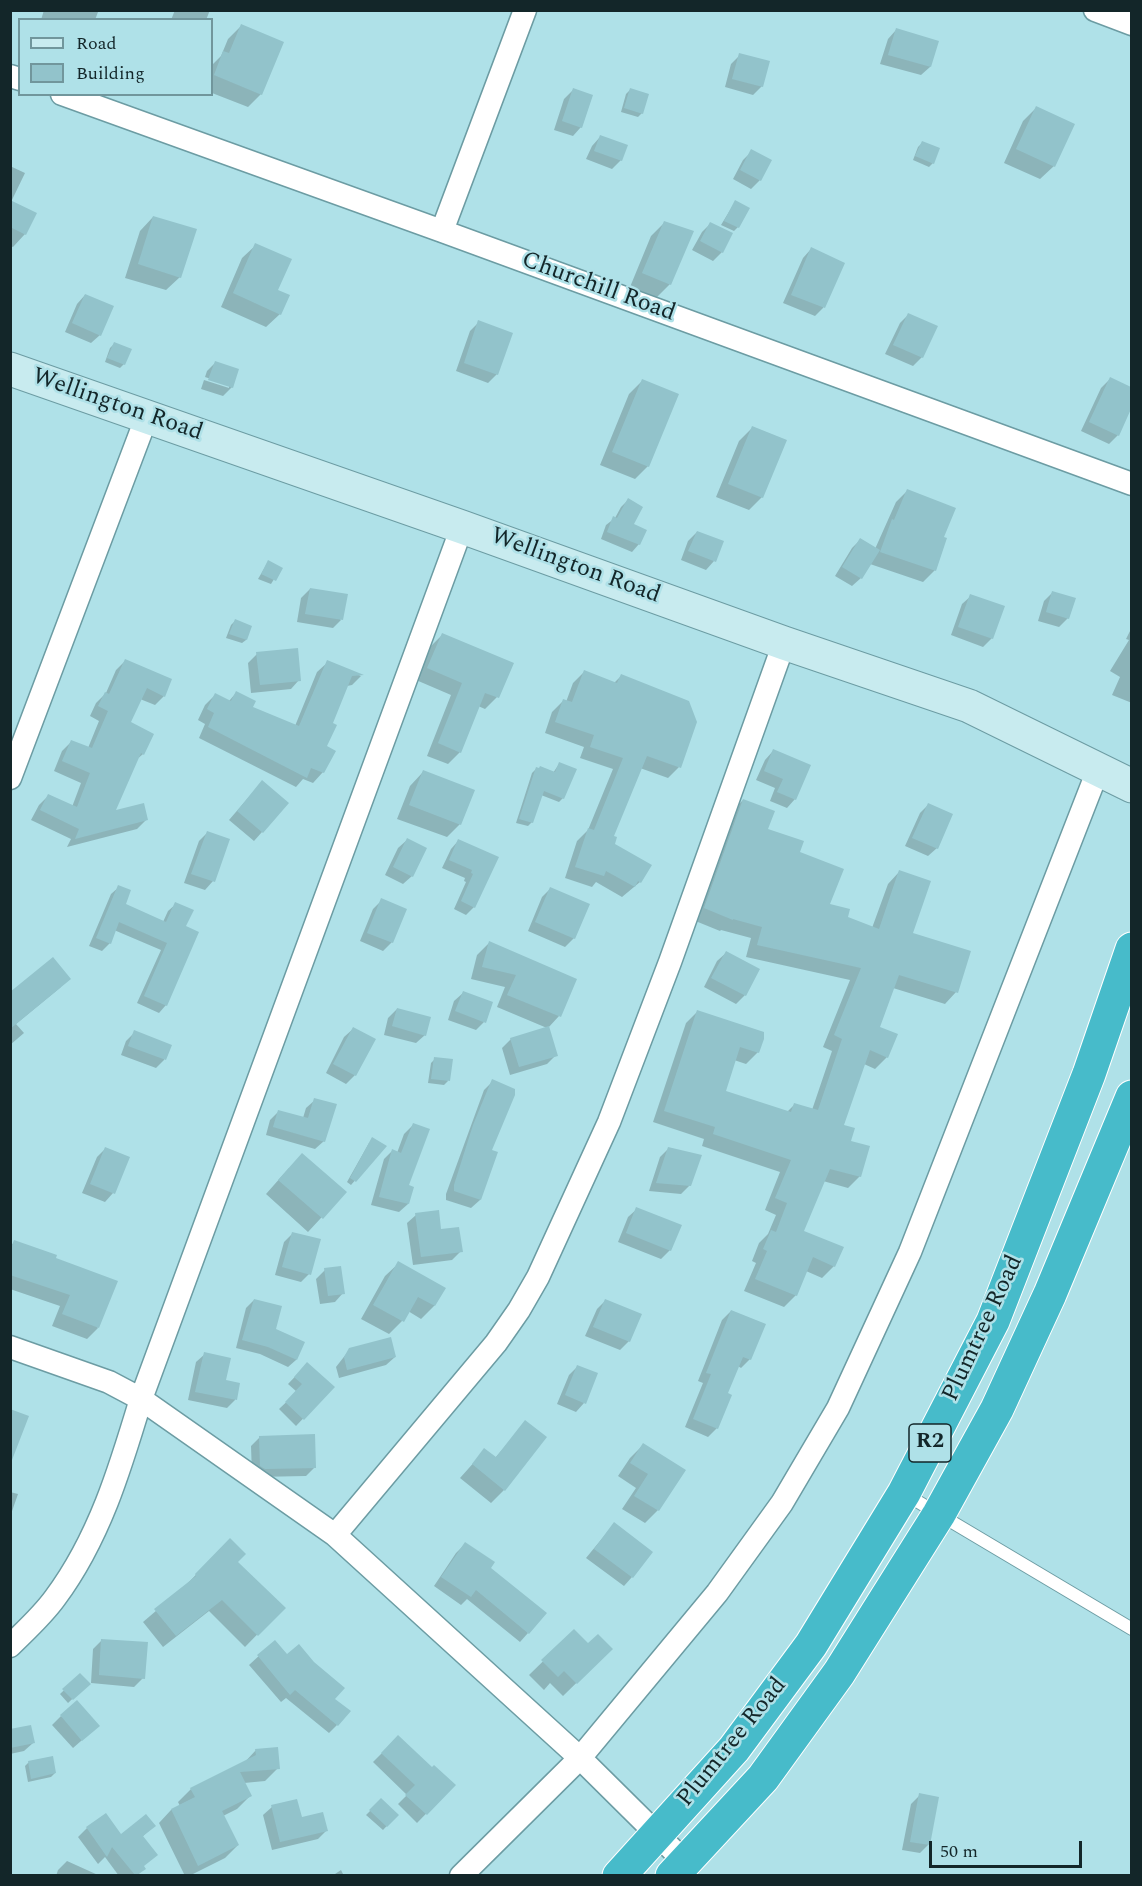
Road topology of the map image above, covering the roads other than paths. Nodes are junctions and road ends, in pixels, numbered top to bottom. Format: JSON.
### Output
{"nodes":[{"id":1,"x":525,"y":10,"type":"edge"},
{"id":2,"x":1095,"y":10,"type":"edge"},
{"id":3,"x":1131,"y":24,"type":"edge"},
{"id":4,"x":68,"y":96,"type":"edge"},
{"id":5,"x":442,"y":231,"type":"junction"},
{"id":6,"x":10,"y":369,"type":"edge"},
{"id":7,"x":147,"y":417,"type":"junction"},
{"id":8,"x":1131,"y":484,"type":"edge"},
{"id":9,"x":462,"y":527,"type":"junction"},
{"id":10,"x":784,"y":643,"type":"junction"},
{"id":11,"x":1098,"y":770,"type":"junction"},
{"id":12,"x":10,"y":778,"type":"edge"},
{"id":13,"x":1131,"y":786,"type":"edge"},
{"id":14,"x":1131,"y":948,"type":"edge"},
{"id":15,"x":1131,"y":1097,"type":"edge"},
{"id":16,"x":10,"y":1347,"type":"edge"},
{"id":17,"x":141,"y":1399,"type":"junction"},
{"id":18,"x":904,"y":1493,"type":"junction"},
{"id":19,"x":939,"y":1514,"type":"junction"},
{"id":20,"x":335,"y":1535,"type":"junction"},
{"id":21,"x":1131,"y":1629,"type":"edge"},
{"id":22,"x":10,"y":1646,"type":"edge"},
{"id":23,"x":580,"y":1758,"type":"junction"},
{"id":24,"x":658,"y":1834,"type":"junction"},
{"id":25,"x":679,"y":1869,"type":"edge"},
{"id":26,"x":460,"y":1875,"type":"edge"},
{"id":27,"x":619,"y":1875,"type":"edge"}],
"edges":[{"from":1,"to":5,"type":"street"},
{"from":2,"to":3,"type":"street"},
{"from":4,"to":5,"type":"street","name":"Churchill Road"},
{"from":5,"to":8,"type":"street","name":"Churchill Road"},
{"from":6,"to":7,"type":"main road","name":"Wellington Road"},
{"from":7,"to":9,"type":"main road","name":"Wellington Road"},
{"from":7,"to":12,"type":"street"},
{"from":9,"to":10,"type":"main road","name":"Wellington Road"},
{"from":9,"to":17,"type":"street"},
{"from":10,"to":11,"type":"main road","name":"Wellington Road"},
{"from":10,"to":20,"type":"street"},
{"from":11,"to":13,"type":"main road","name":"Wellington Road"},
{"from":11,"to":23,"type":"street"},
{"from":14,"to":18,"type":"highway","name":"Plumtree Road","number":"R2"},
{"from":15,"to":19,"type":"highway","name":"Plumtree Road","number":"R2"},
{"from":16,"to":17,"type":"street"},
{"from":17,"to":20,"type":"street"},
{"from":17,"to":22,"type":"street"},
{"from":18,"to":19,"type":"lane"},
{"from":18,"to":24,"type":"highway","name":"Plumtree Road","number":"R2"},
{"from":19,"to":21,"type":"lane"},
{"from":19,"to":25,"type":"highway","name":"Plumtree Road","number":"R2"},
{"from":20,"to":23,"type":"street"},
{"from":23,"to":24,"type":"street"},
{"from":23,"to":26,"type":"street"},
{"from":24,"to":25,"type":"street"},
{"from":24,"to":27,"type":"highway","name":"Plumtree Road","number":"R2"}]}
